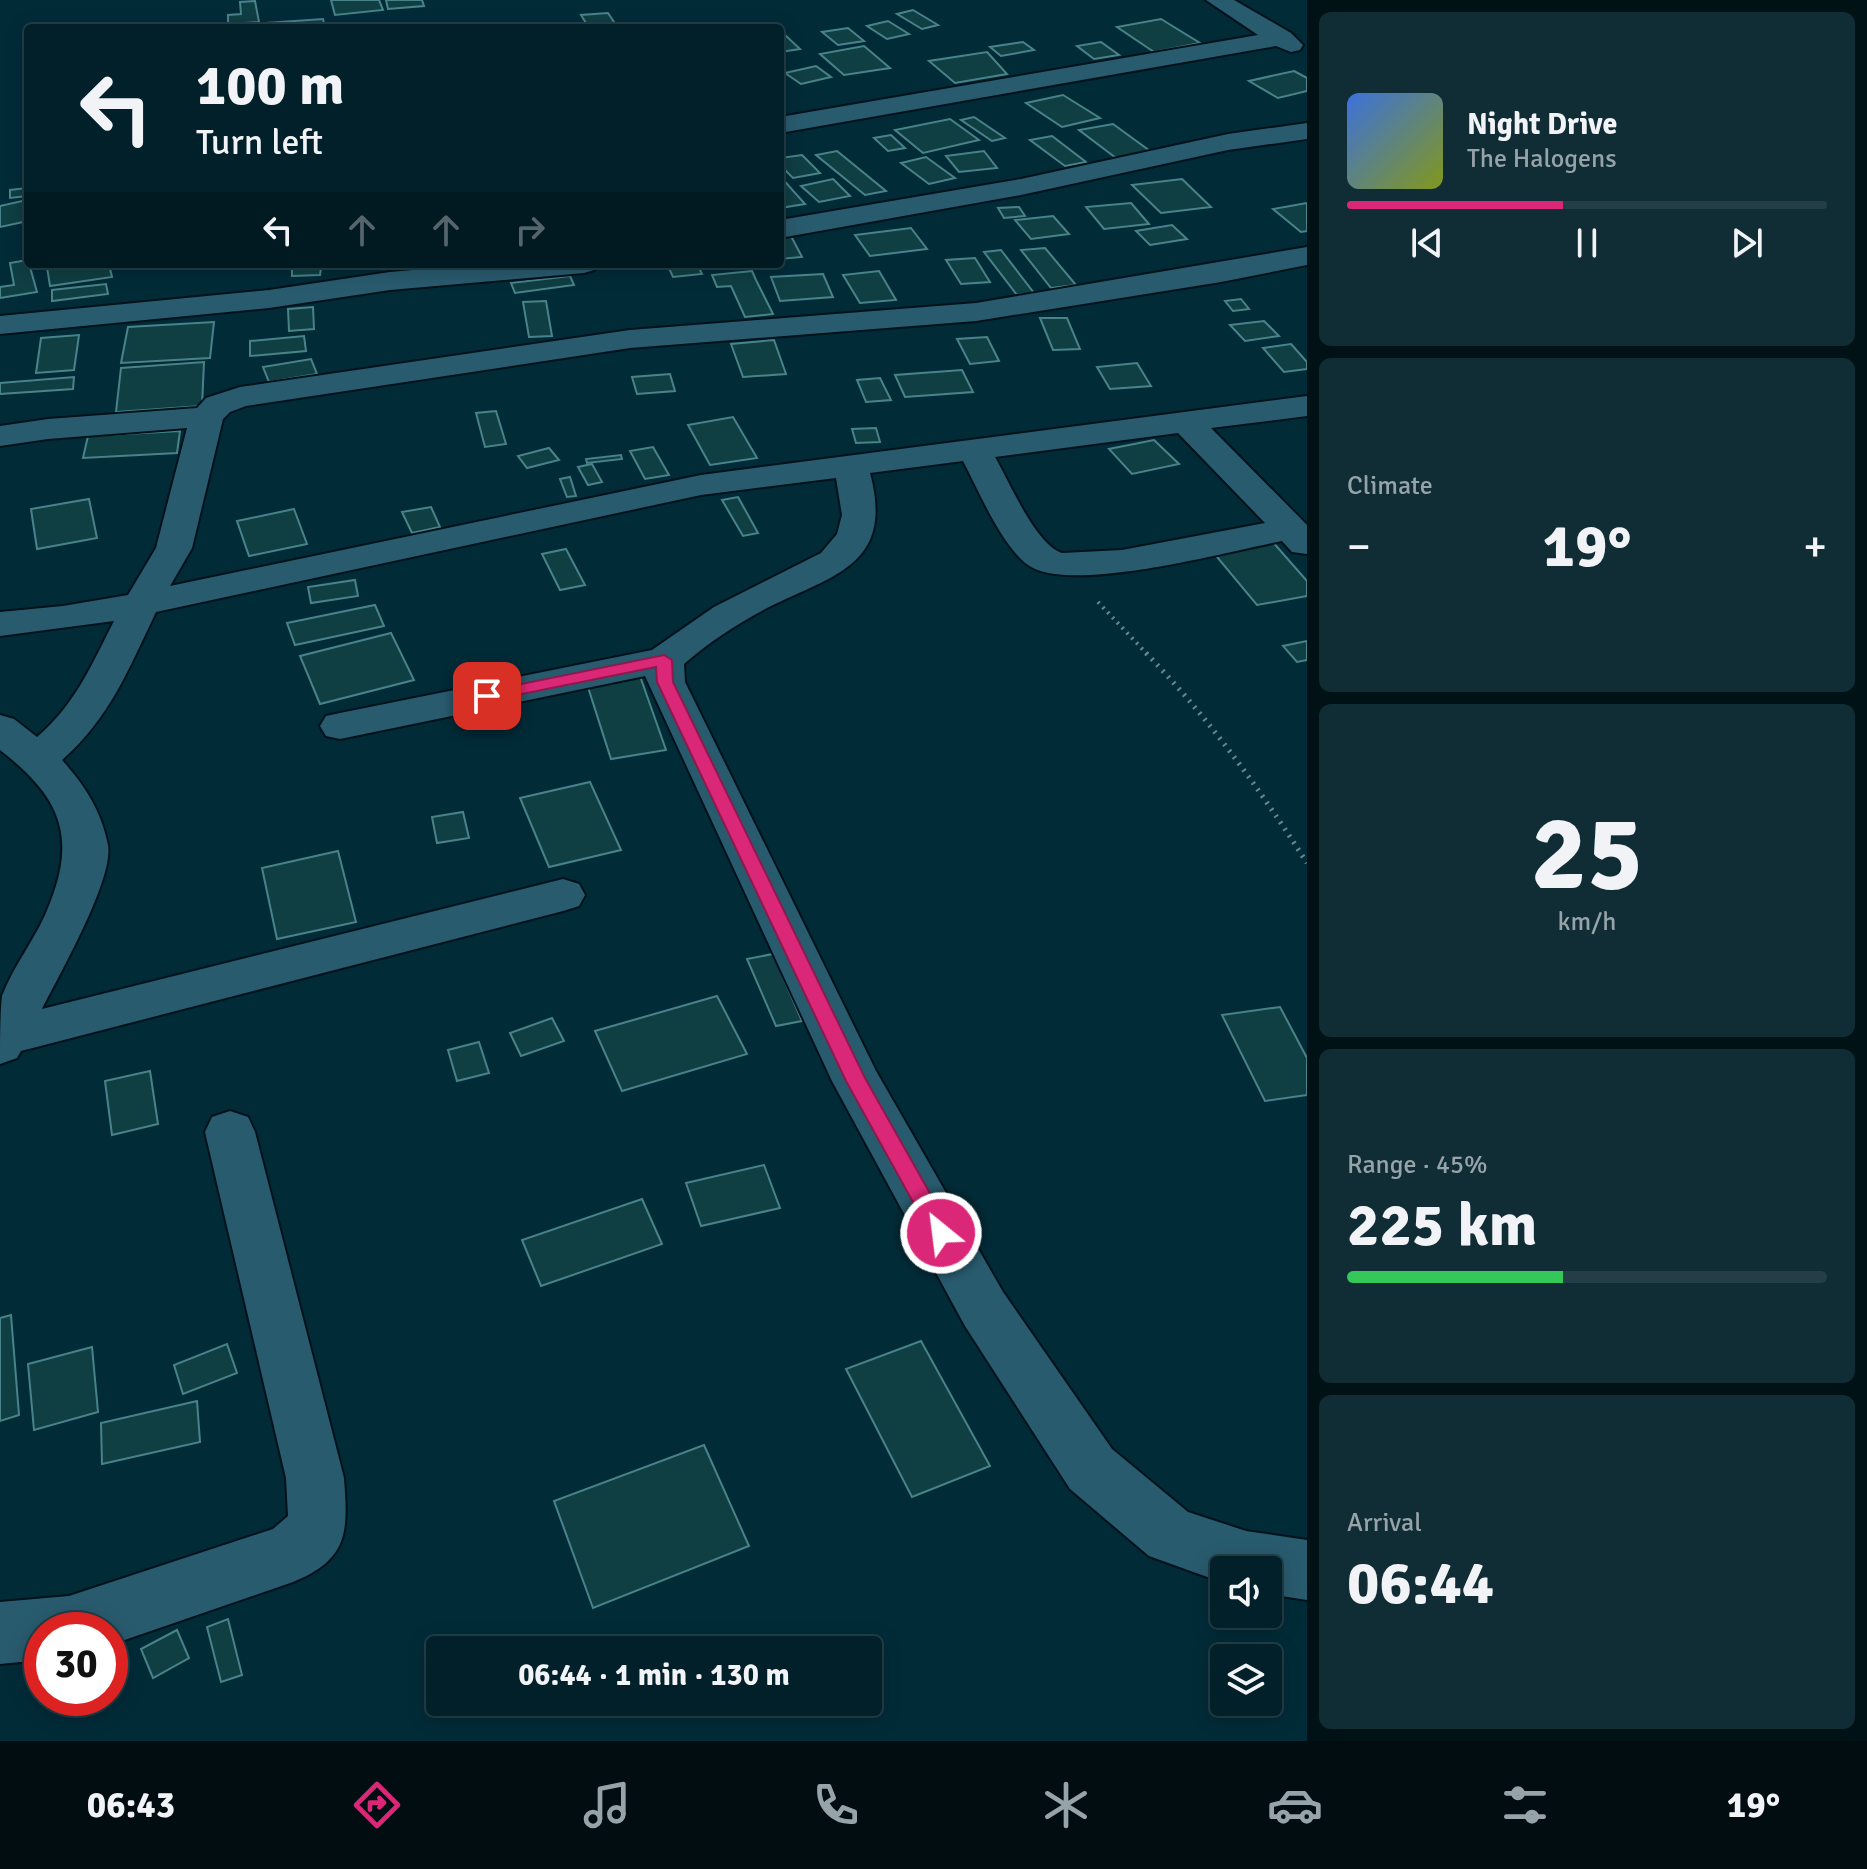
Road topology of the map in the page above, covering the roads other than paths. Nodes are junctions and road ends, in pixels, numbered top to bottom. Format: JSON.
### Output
{"nodes":[{"id":1,"x":1218,"y":0,"type":"edge"},
{"id":2,"x":1282,"y":38,"type":"junction"},
{"id":3,"x":1307,"y":55,"type":"edge"},
{"id":4,"x":784,"y":124,"type":"edge"},
{"id":5,"x":1307,"y":131,"type":"edge"},
{"id":6,"x":784,"y":228,"type":"edge"},
{"id":7,"x":1307,"y":256,"type":"edge"},
{"id":8,"x":486,"y":268,"type":"edge"},
{"id":9,"x":389,"y":272,"type":"edge"},
{"id":10,"x":0,"y":325,"type":"edge"},
{"id":11,"x":1307,"y":406,"type":"edge"},
{"id":12,"x":207,"y":417,"type":"junction"},
{"id":13,"x":1185,"y":421,"type":"junction"},
{"id":14,"x":0,"y":436,"type":"edge"},
{"id":15,"x":974,"y":450,"type":"junction"},
{"id":16,"x":851,"y":467,"type":"junction"},
{"id":17,"x":1299,"y":537,"type":"edge"},
{"id":18,"x":141,"y":604,"type":"junction"},
{"id":19,"x":0,"y":624,"type":"edge"},
{"id":20,"x":664,"y":660,"type":"junction"},
{"id":21,"x":340,"y":726,"type":"dead end"},
{"id":22,"x":0,"y":729,"type":"edge"},
{"id":23,"x":38,"y":758,"type":"junction"},
{"id":24,"x":563,"y":895,"type":"dead end"},
{"id":25,"x":2,"y":1041,"type":"edge"},
{"id":26,"x":230,"y":1132,"type":"dead end"},
{"id":27,"x":1307,"y":1570,"type":"edge"},
{"id":28,"x":0,"y":1633,"type":"edge"}],
"edges":[{"from":1,"to":2,"type":"street"},
{"from":2,"to":3,"type":"street"},
{"from":2,"to":4,"type":"street"},
{"from":5,"to":6,"type":"street"},
{"from":7,"to":12,"type":"street"},
{"from":8,"to":9,"type":"street"},
{"from":9,"to":10,"type":"street"},
{"from":11,"to":13,"type":"street"},
{"from":12,"to":14,"type":"street"},
{"from":12,"to":18,"type":"street"},
{"from":13,"to":15,"type":"street"},
{"from":13,"to":17,"type":"street"},
{"from":15,"to":16,"type":"street"},
{"from":15,"to":17,"type":"street"},
{"from":16,"to":18,"type":"street"},
{"from":16,"to":20,"type":"street"},
{"from":18,"to":19,"type":"street"},
{"from":18,"to":23,"type":"street"},
{"from":20,"to":21,"type":"street"},
{"from":20,"to":27,"type":"street"},
{"from":22,"to":23,"type":"street"},
{"from":23,"to":25,"type":"street"},
{"from":24,"to":25,"type":"street"},
{"from":26,"to":28,"type":"street"}]}
